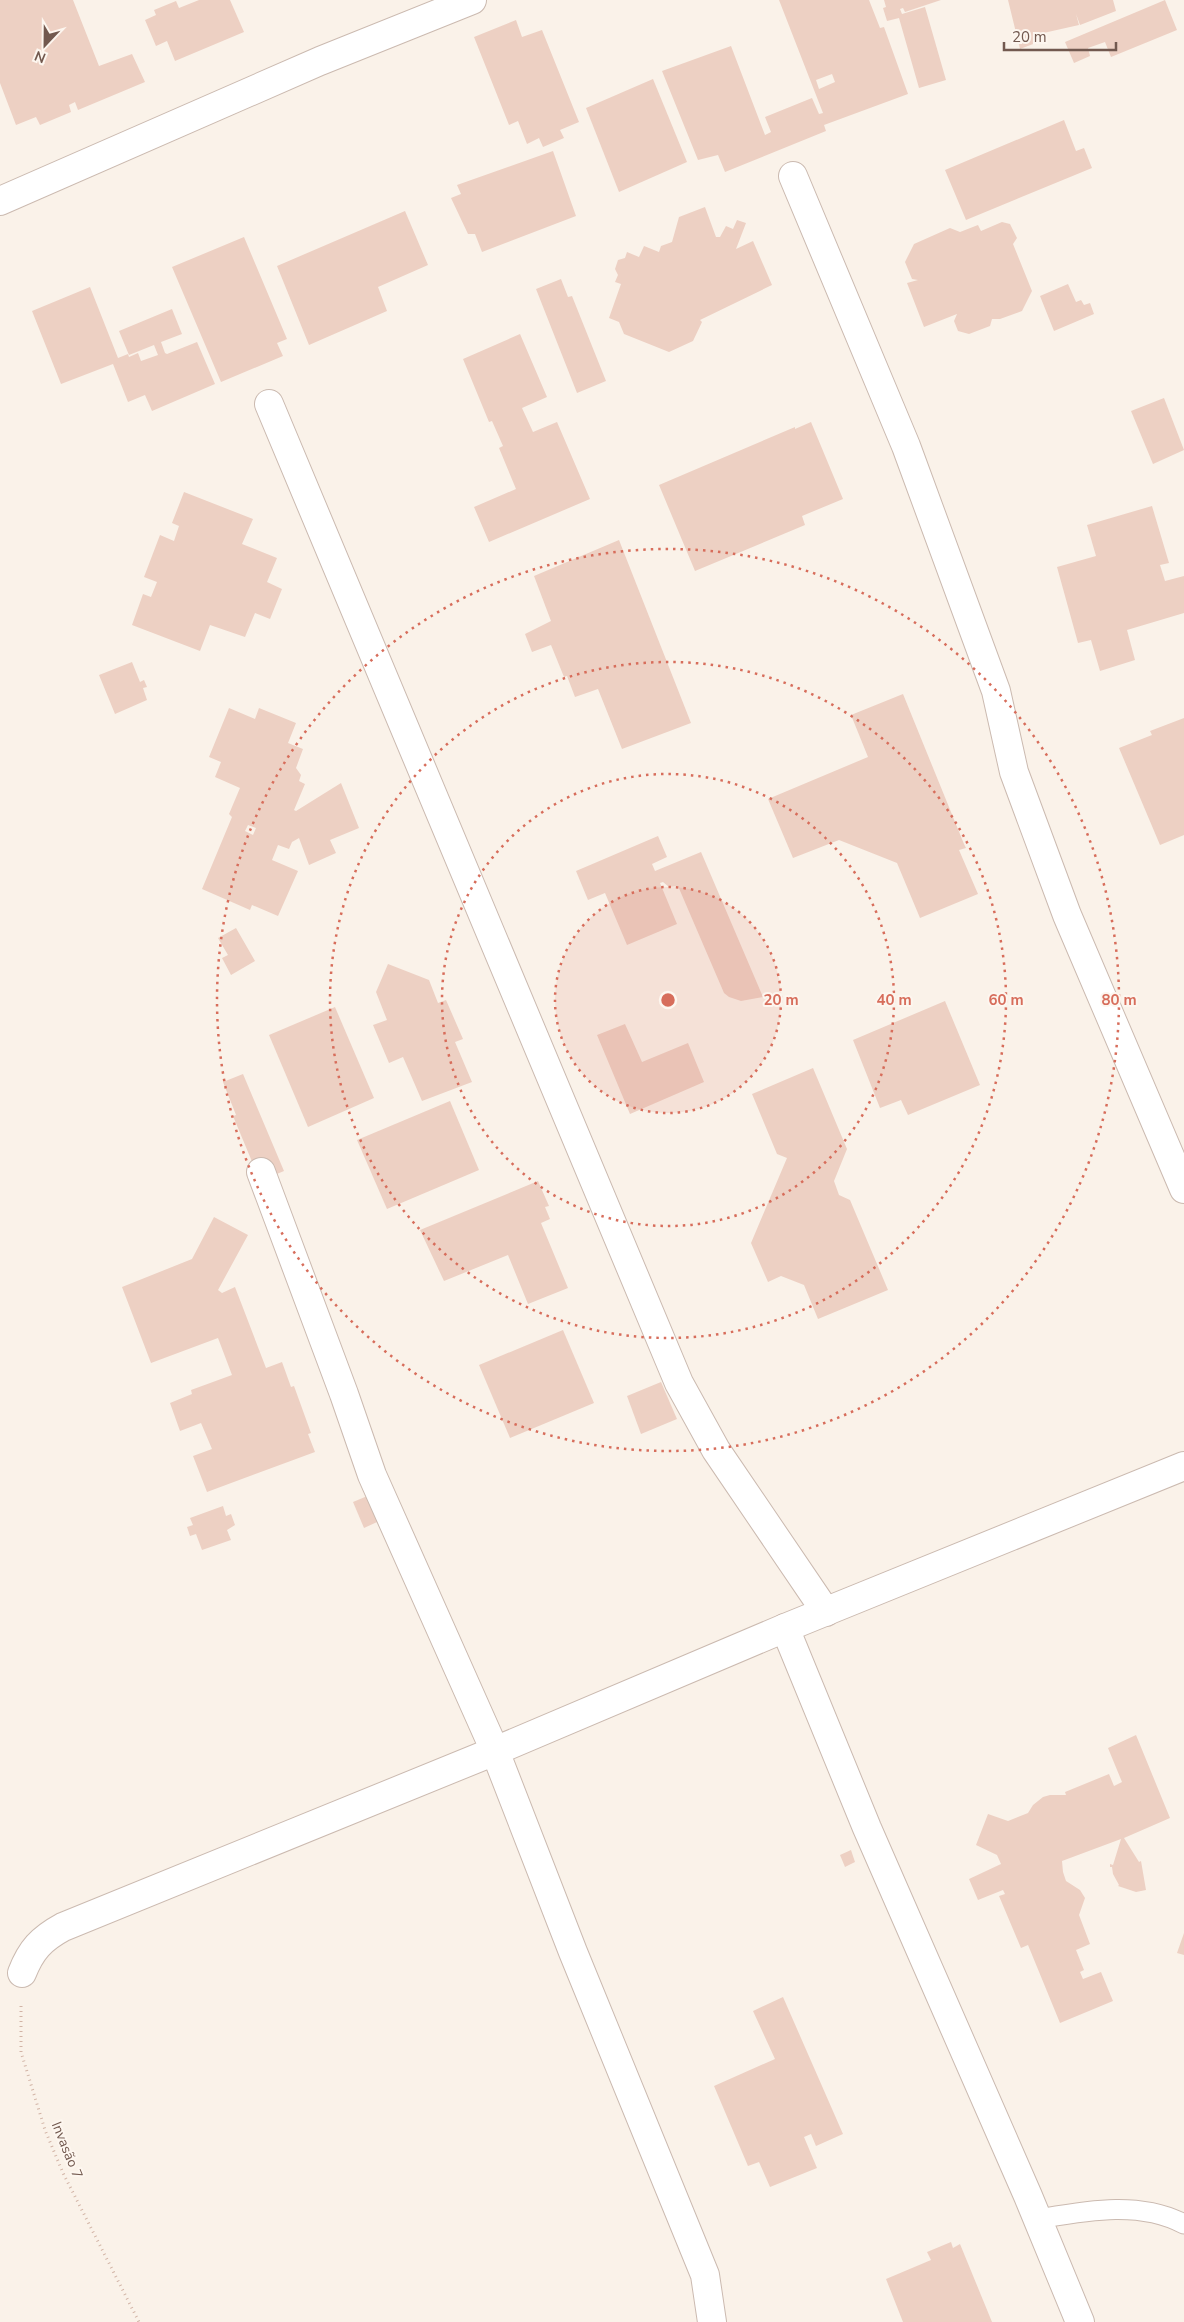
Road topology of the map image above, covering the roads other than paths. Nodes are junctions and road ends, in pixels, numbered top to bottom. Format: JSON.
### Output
{"nodes":[{"id":1,"x":472,"y":0,"type":"edge"},
{"id":2,"x":793,"y":176,"type":"dead end"},
{"id":3,"x":0,"y":201,"type":"edge"},
{"id":4,"x":269,"y":404,"type":"dead end"},
{"id":5,"x":261,"y":1172,"type":"dead end"},
{"id":6,"x":1184,"y":1189,"type":"edge"},
{"id":7,"x":1184,"y":1466,"type":"edge"},
{"id":8,"x":826,"y":1612,"type":"junction"},
{"id":9,"x":785,"y":1628,"type":"junction"},
{"id":10,"x":495,"y":1751,"type":"junction"},
{"id":11,"x":22,"y":1973,"type":"road end"},
{"id":12,"x":1038,"y":2219,"type":"junction"},
{"id":13,"x":1184,"y":2224,"type":"edge"},
{"id":14,"x":712,"y":2322,"type":"edge"},
{"id":15,"x":1080,"y":2322,"type":"edge"}],
"edges":[{"from":1,"to":3,"type":"street"},
{"from":2,"to":6,"type":"street"},
{"from":4,"to":8,"type":"street"},
{"from":5,"to":10,"type":"street"},
{"from":7,"to":8,"type":"street"},
{"from":8,"to":9,"type":"street"},
{"from":9,"to":10,"type":"street"},
{"from":9,"to":12,"type":"street"},
{"from":10,"to":11,"type":"street"},
{"from":10,"to":14,"type":"street"},
{"from":12,"to":13,"type":"lane"},
{"from":12,"to":15,"type":"street"}]}
